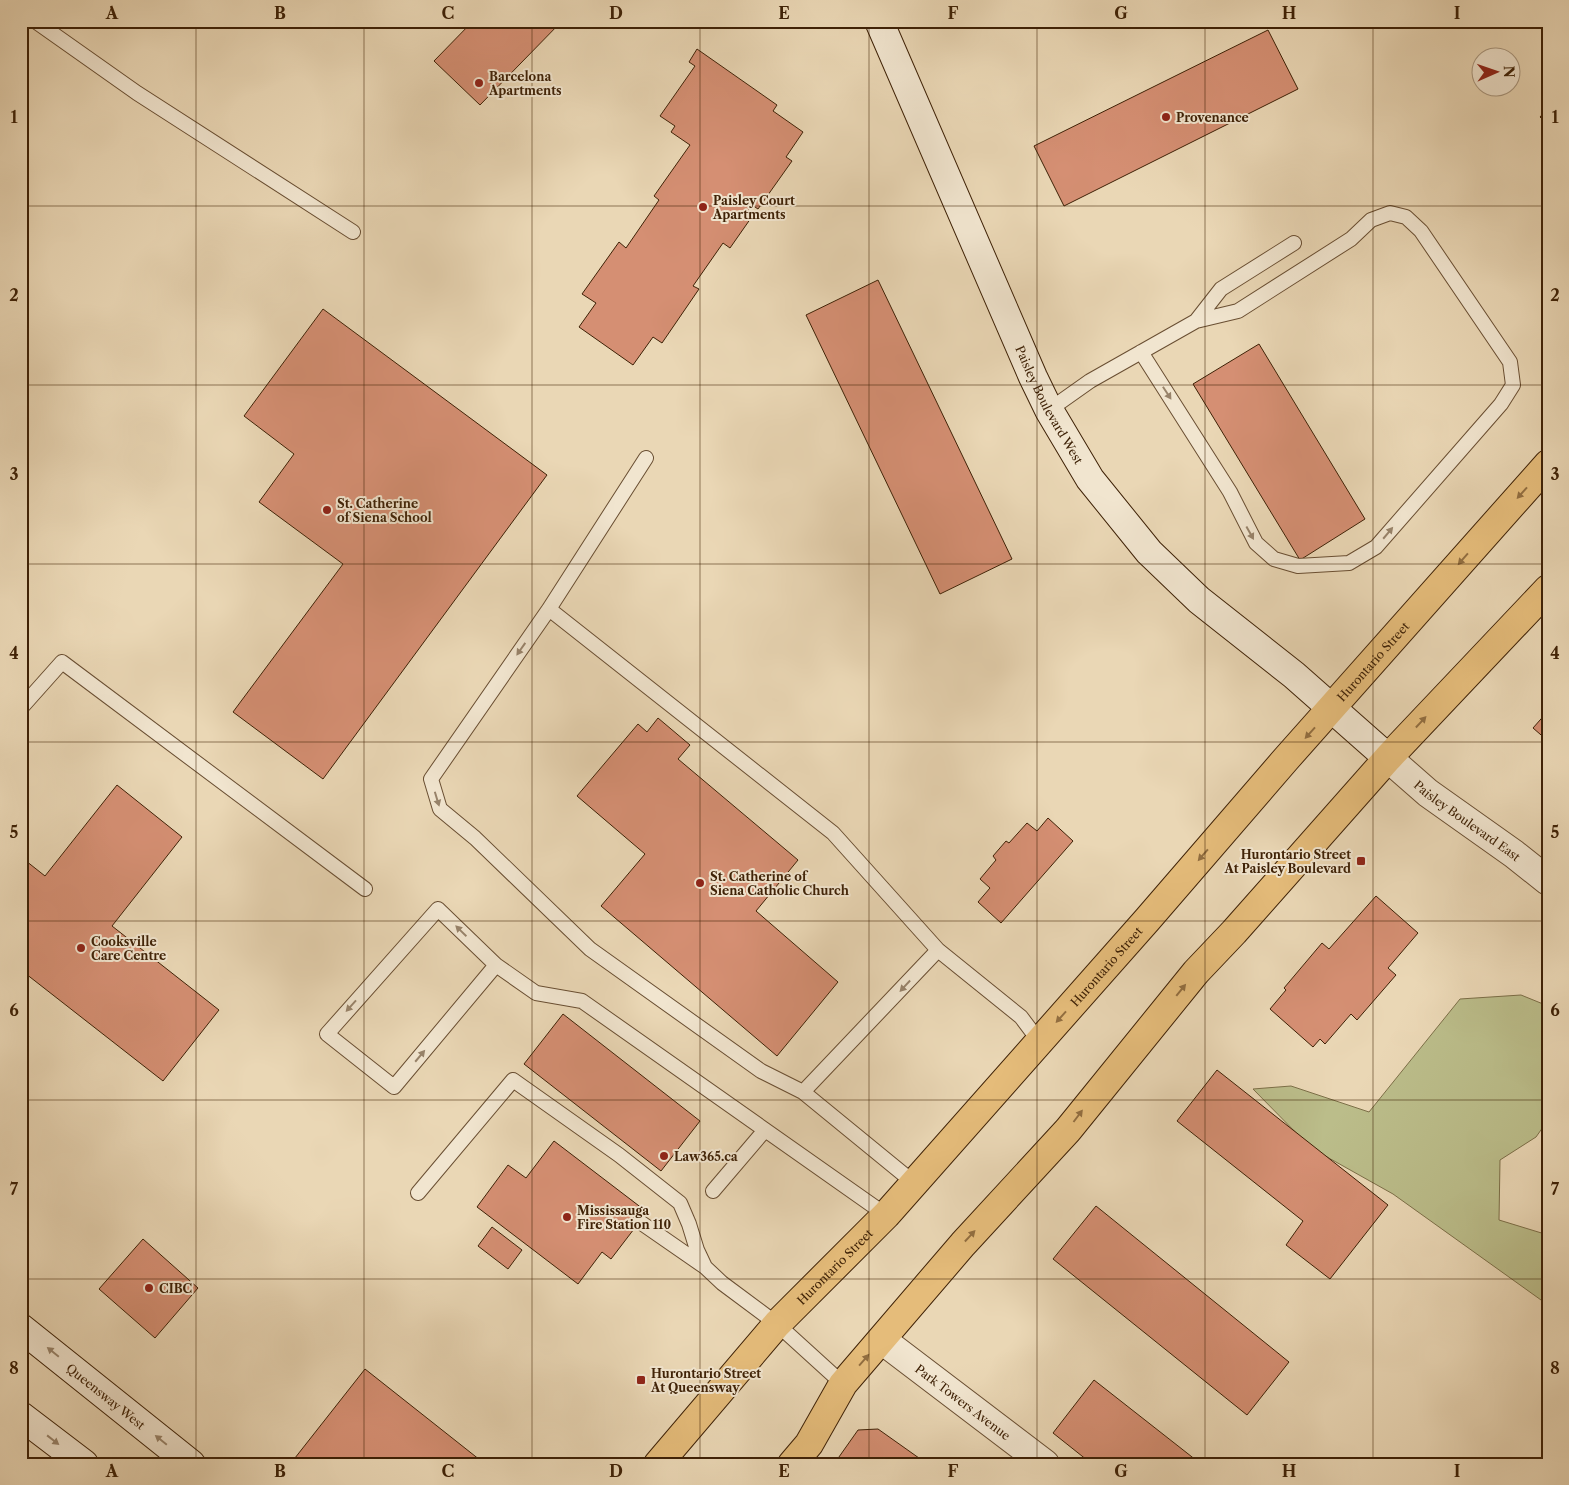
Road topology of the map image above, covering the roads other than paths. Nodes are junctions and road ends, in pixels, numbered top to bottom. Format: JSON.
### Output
{"nodes":[{"id":1,"x":35,"y":21,"type":"edge"},
{"id":2,"x":880,"y":21,"type":"edge"},
{"id":3,"x":353,"y":232,"type":"dead end"},
{"id":4,"x":1294,"y":243,"type":"dead end"},
{"id":5,"x":1196,"y":321,"type":"junction"},
{"id":6,"x":1141,"y":352,"type":"junction"},
{"id":7,"x":1049,"y":410,"type":"junction"},
{"id":8,"x":646,"y":458,"type":"dead end"},
{"id":9,"x":1548,"y":464,"type":"edge"},
{"id":10,"x":1548,"y":589,"type":"edge"},
{"id":11,"x":549,"y":609,"type":"junction"},
{"id":12,"x":21,"y":708,"type":"edge"},
{"id":13,"x":1332,"y":708,"type":"junction"},
{"id":14,"x":1388,"y":758,"type":"junction"},
{"id":15,"x":1548,"y":881,"type":"edge"},
{"id":16,"x":365,"y":889,"type":"dead end"},
{"id":17,"x":938,"y":950,"type":"junction"},
{"id":18,"x":496,"y":965,"type":"junction"},
{"id":19,"x":1039,"y":1041,"type":"junction"},
{"id":20,"x":803,"y":1092,"type":"junction"},
{"id":21,"x":765,"y":1130,"type":"junction"},
{"id":22,"x":913,"y":1182,"type":"junction"},
{"id":23,"x":713,"y":1191,"type":"dead end"},
{"id":24,"x":418,"y":1193,"type":"dead end"},
{"id":25,"x":886,"y":1215,"type":"junction"},
{"id":26,"x":640,"y":1222,"type":"dead end"},
{"id":27,"x":705,"y":1267,"type":"junction"},
{"id":28,"x":777,"y":1324,"type":"junction"},
{"id":29,"x":21,"y":1328,"type":"edge"},
{"id":30,"x":882,"y":1340,"type":"junction"},
{"id":31,"x":843,"y":1384,"type":"junction"},
{"id":32,"x":21,"y":1416,"type":"edge"},
{"id":33,"x":84,"y":1464,"type":"edge"},
{"id":34,"x":191,"y":1464,"type":"edge"},
{"id":35,"x":658,"y":1464,"type":"edge"},
{"id":36,"x":792,"y":1464,"type":"edge"},
{"id":37,"x":1045,"y":1464,"type":"edge"}],
"edges":[{"from":1,"to":3,"type":"lane"},
{"from":2,"to":7,"type":"street","name":"Paisley Boulevard West"},
{"from":4,"to":5,"type":"lane"},
{"from":5,"to":6,"type":"lane"},
{"from":6,"to":5,"type":"lane","one_way":true},
{"from":6,"to":7,"type":"lane"},
{"from":7,"to":13,"type":"street","name":"Paisley Boulevard West"},
{"from":8,"to":11,"type":"lane"},
{"from":9,"to":13,"type":"main road","name":"Hurontario Street","one_way":true},
{"from":14,"to":10,"type":"main road","one_way":true},
{"from":11,"to":17,"type":"lane"},
{"from":11,"to":20,"type":"lane","one_way":true},
{"from":12,"to":16,"type":"lane"},
{"from":13,"to":14,"type":"street","name":"Paisley Boulevard West"},
{"from":13,"to":19,"type":"main road","name":"Hurontario Street","one_way":true},
{"from":14,"to":15,"type":"street","name":"Paisley Boulevard East"},
{"from":30,"to":14,"type":"main road","one_way":true},
{"from":17,"to":19,"type":"lane"},
{"from":17,"to":20,"type":"lane","one_way":true},
{"from":18,"to":18,"type":"lane","one_way":true},
{"from":18,"to":21,"type":"lane"},
{"from":19,"to":22,"type":"main road","name":"Hurontario Street"},
{"from":20,"to":22,"type":"lane"},
{"from":21,"to":23,"type":"lane"},
{"from":21,"to":25,"type":"lane"},
{"from":22,"to":25,"type":"main road","name":"Hurontario Street"},
{"from":24,"to":27,"type":"lane"},
{"from":25,"to":28,"type":"main road","name":"Hurontario Street"},
{"from":26,"to":27,"type":"lane"},
{"from":27,"to":28,"type":"lane"},
{"from":28,"to":31,"type":"lane"},
{"from":28,"to":35,"type":"main road","name":"Hurontario Street"},
{"from":34,"to":29,"type":"street","name":"Queensway West","one_way":true},
{"from":31,"to":30,"type":"main road","one_way":true},
{"from":30,"to":37,"type":"street","name":"Park Towers Avenue"},
{"from":31,"to":36,"type":"main road"},
{"from":32,"to":33,"type":"street","one_way":true}]}
